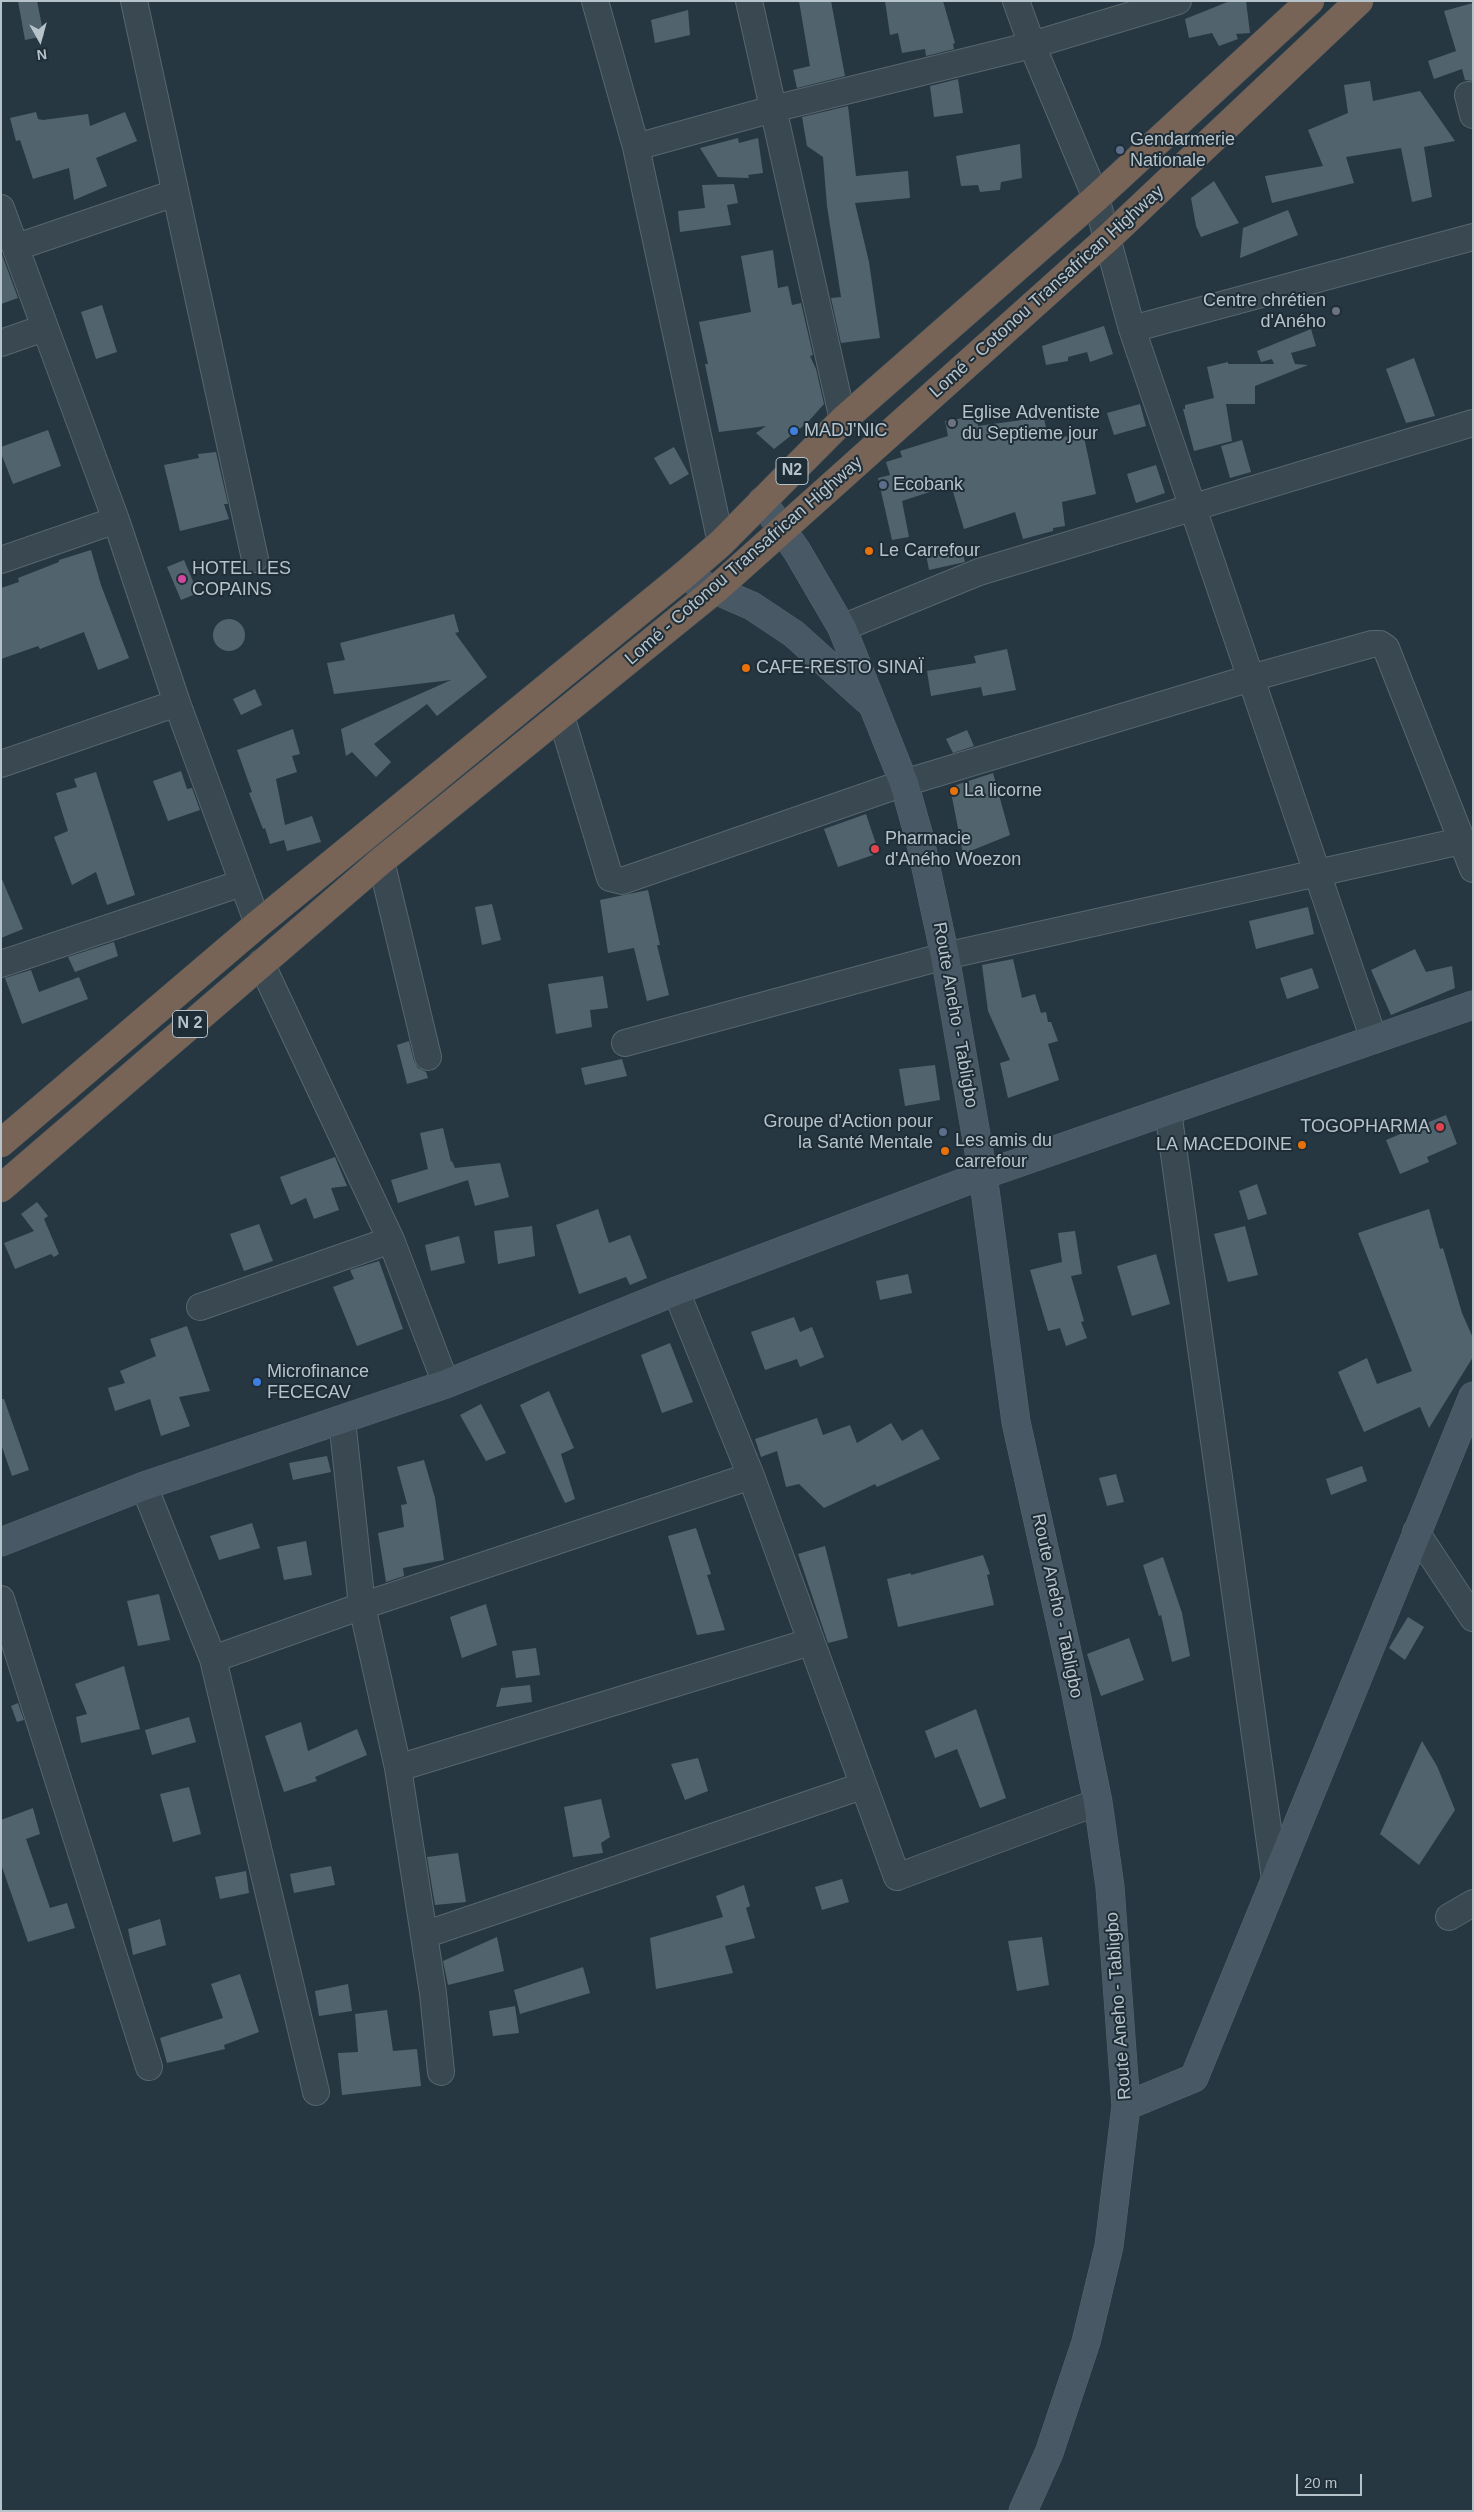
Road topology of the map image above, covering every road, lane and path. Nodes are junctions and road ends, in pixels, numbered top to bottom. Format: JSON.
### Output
{"nodes":[{"id":1,"x":134,"y":1,"type":"edge"},
{"id":2,"x":596,"y":1,"type":"edge"},
{"id":3,"x":749,"y":1,"type":"edge"},
{"id":4,"x":1016,"y":1,"type":"edge"},
{"id":5,"x":1178,"y":1,"type":"edge"},
{"id":6,"x":1310,"y":1,"type":"edge"},
{"id":7,"x":1359,"y":1,"type":"edge"},
{"id":8,"x":1032,"y":45,"type":"junction"},
{"id":9,"x":773,"y":109,"type":"junction"},
{"id":10,"x":636,"y":147,"type":"junction"},
{"id":11,"x":175,"y":193,"type":"junction"},
{"id":12,"x":1096,"y":198,"type":"junction"},
{"id":13,"x":1,"y":208,"type":"edge"},
{"id":14,"x":1473,"y":237,"type":"edge"},
{"id":15,"x":1108,"y":238,"type":"junction"},
{"id":16,"x":17,"y":247,"type":"junction"},
{"id":17,"x":44,"y":328,"type":"junction"},
{"id":18,"x":1132,"y":330,"type":"junction"},
{"id":19,"x":1,"y":343,"type":"edge"},
{"id":20,"x":843,"y":420,"type":"junction"},
{"id":21,"x":1473,"y":423,"type":"edge"},
{"id":22,"x":762,"y":501,"type":"junction"},
{"id":23,"x":1193,"y":508,"type":"junction"},
{"id":24,"x":116,"y":520,"type":"junction"},
{"id":25,"x":782,"y":530,"type":"junction"},
{"id":26,"x":721,"y":543,"type":"junction"},
{"id":27,"x":255,"y":558,"type":"dead end"},
{"id":28,"x":1,"y":560,"type":"edge"},
{"id":29,"x":683,"y":576,"type":"junction"},
{"id":30,"x":715,"y":590,"type":"junction"},
{"id":31,"x":842,"y":628,"type":"junction"},
{"id":32,"x":1251,"y":678,"type":"junction"},
{"id":33,"x":177,"y":703,"type":"junction"},
{"id":34,"x":870,"y":703,"type":"junction"},
{"id":35,"x":561,"y":716,"type":"junction"},
{"id":36,"x":1,"y":764,"type":"edge"},
{"id":37,"x":904,"y":783,"type":"junction"},
{"id":38,"x":1462,"y":840,"type":"junction"},
{"id":39,"x":381,"y":861,"type":"junction"},
{"id":40,"x":1473,"y":869,"type":"edge"},
{"id":41,"x":1317,"y":874,"type":"junction"},
{"id":42,"x":242,"y":882,"type":"junction"},
{"id":43,"x":258,"y":924,"type":"junction"},
{"id":44,"x":945,"y":956,"type":"junction"},
{"id":45,"x":261,"y":963,"type":"junction"},
{"id":46,"x":1,"y":964,"type":"edge"},
{"id":47,"x":1473,"y":1006,"type":"edge"},
{"id":48,"x":1374,"y":1040,"type":"junction"},
{"id":49,"x":625,"y":1043,"type":"dead end"},
{"id":50,"x":428,"y":1057,"type":"dead end"},
{"id":51,"x":1168,"y":1111,"type":"junction"},
{"id":52,"x":1,"y":1144,"type":"edge"},
{"id":53,"x":983,"y":1175,"type":"junction"},
{"id":54,"x":1,"y":1188,"type":"edge"},
{"id":55,"x":391,"y":1240,"type":"junction"},
{"id":56,"x":676,"y":1291,"type":"junction"},
{"id":57,"x":200,"y":1307,"type":"dead end"},
{"id":58,"x":446,"y":1384,"type":"junction"},
{"id":59,"x":1473,"y":1396,"type":"edge"},
{"id":60,"x":342,"y":1420,"type":"junction"},
{"id":61,"x":751,"y":1476,"type":"junction"},
{"id":62,"x":144,"y":1486,"type":"junction"},
{"id":63,"x":1416,"y":1532,"type":"junction"},
{"id":64,"x":1,"y":1542,"type":"edge"},
{"id":65,"x":1,"y":1599,"type":"edge"},
{"id":66,"x":362,"y":1606,"type":"junction"},
{"id":67,"x":1473,"y":1618,"type":"edge"},
{"id":68,"x":810,"y":1642,"type":"junction"},
{"id":69,"x":213,"y":1659,"type":"junction"},
{"id":70,"x":398,"y":1768,"type":"junction"},
{"id":71,"x":862,"y":1786,"type":"junction"},
{"id":72,"x":1098,"y":1802,"type":"junction"},
{"id":73,"x":1274,"y":1879,"type":"junction"},
{"id":74,"x":1473,"y":1903,"type":"edge"},
{"id":75,"x":1450,"y":1917,"type":"dead end"},
{"id":76,"x":424,"y":1935,"type":"junction"},
{"id":77,"x":149,"y":2067,"type":"dead end"},
{"id":78,"x":441,"y":2072,"type":"dead end"},
{"id":79,"x":316,"y":2092,"type":"dead end"},
{"id":80,"x":1126,"y":2106,"type":"junction"},
{"id":81,"x":1024,"y":2511,"type":"edge"}],
"edges":[{"from":1,"to":11,"type":"street"},
{"from":2,"to":10,"type":"street"},
{"from":3,"to":9,"type":"street"},
{"from":4,"to":8,"type":"street"},
{"from":5,"to":8,"type":"street"},
{"from":6,"to":12,"type":"highway","number":"N2"},
{"from":7,"to":15,"type":"highway","name":"Lomé - Cotonou Transafrican Highway","number":"N2"},
{"from":8,"to":9,"type":"street"},
{"from":8,"to":12,"type":"street"},
{"from":9,"to":10,"type":"street"},
{"from":9,"to":20,"type":"street"},
{"from":10,"to":26,"type":"street"},
{"from":11,"to":16,"type":"street"},
{"from":11,"to":27,"type":"street"},
{"from":12,"to":15,"type":"street"},
{"from":12,"to":20,"type":"highway","number":"N2"},
{"from":13,"to":16,"type":"street"},
{"from":14,"to":18,"type":"street"},
{"from":15,"to":18,"type":"street"},
{"from":15,"to":25,"type":"highway","name":"Lomé - Cotonou Transafrican Highway","number":"N2"},
{"from":16,"to":17,"type":"street"},
{"from":17,"to":19,"type":"street"},
{"from":17,"to":24,"type":"street"},
{"from":18,"to":23,"type":"street"},
{"from":20,"to":22,"type":"highway","number":"N2"},
{"from":21,"to":23,"type":"street"},
{"from":22,"to":25,"type":"street","name":"Route Aneho - Tabligbo"},
{"from":22,"to":26,"type":"highway","number":"N2"},
{"from":23,"to":31,"type":"street"},
{"from":23,"to":32,"type":"street"},
{"from":24,"to":28,"type":"street"},
{"from":24,"to":33,"type":"street"},
{"from":25,"to":30,"type":"highway","name":"Lomé - Cotonou Transafrican Highway","number":"N2"},
{"from":25,"to":31,"type":"street","name":"Route Aneho - Tabligbo"},
{"from":26,"to":29,"type":"highway","number":"N2"},
{"from":29,"to":30,"type":"street"},
{"from":29,"to":43,"type":"highway","number":"N2"},
{"from":30,"to":34,"type":"street"},
{"from":30,"to":35,"type":"highway","name":"Lomé - Cotonou Transafrican Highway","number":"N2"},
{"from":31,"to":34,"type":"street","name":"Route Aneho - Tabligbo"},
{"from":32,"to":37,"type":"street"},
{"from":32,"to":38,"type":"street"},
{"from":32,"to":41,"type":"street"},
{"from":33,"to":36,"type":"street"},
{"from":33,"to":42,"type":"street"},
{"from":34,"to":37,"type":"street","name":"Route Aneho - Tabligbo"},
{"from":35,"to":37,"type":"street"},
{"from":35,"to":39,"type":"highway","name":"Lomé - Cotonou Transafrican Highway","number":"N2"},
{"from":37,"to":44,"type":"street","name":"Route Aneho - Tabligbo"},
{"from":38,"to":40,"type":"street"},
{"from":38,"to":41,"type":"street"},
{"from":39,"to":45,"type":"highway","number":"N 2"},
{"from":39,"to":50,"type":"street"},
{"from":41,"to":44,"type":"street"},
{"from":41,"to":48,"type":"street"},
{"from":42,"to":43,"type":"street"},
{"from":42,"to":46,"type":"street"},
{"from":43,"to":52,"type":"highway","number":"N 2"},
{"from":44,"to":49,"type":"street"},
{"from":44,"to":53,"type":"street","name":"Route Aneho - Tabligbo"},
{"from":45,"to":54,"type":"highway","number":"N 2"},
{"from":45,"to":55,"type":"street"},
{"from":47,"to":48,"type":"street"},
{"from":48,"to":51,"type":"street"},
{"from":51,"to":53,"type":"street"},
{"from":51,"to":73,"type":"street"},
{"from":53,"to":56,"type":"street"},
{"from":53,"to":72,"type":"street","name":"Route Aneho - Tabligbo"},
{"from":55,"to":57,"type":"street"},
{"from":55,"to":58,"type":"street"},
{"from":56,"to":58,"type":"street"},
{"from":56,"to":61,"type":"street"},
{"from":58,"to":60,"type":"street"},
{"from":59,"to":63,"type":"street"},
{"from":60,"to":62,"type":"street"},
{"from":60,"to":66,"type":"street"},
{"from":61,"to":66,"type":"street"},
{"from":61,"to":68,"type":"street"},
{"from":62,"to":64,"type":"street"},
{"from":62,"to":69,"type":"street"},
{"from":63,"to":67,"type":"street"},
{"from":63,"to":73,"type":"street"},
{"from":65,"to":77,"type":"street"},
{"from":66,"to":69,"type":"street"},
{"from":66,"to":70,"type":"street"},
{"from":68,"to":70,"type":"street"},
{"from":68,"to":71,"type":"street"},
{"from":69,"to":79,"type":"street"},
{"from":70,"to":76,"type":"street"},
{"from":71,"to":72,"type":"street"},
{"from":71,"to":76,"type":"street"},
{"from":72,"to":80,"type":"street","name":"Route Aneho - Tabligbo"},
{"from":73,"to":80,"type":"street"},
{"from":74,"to":75,"type":"street"},
{"from":76,"to":78,"type":"street"},
{"from":80,"to":81,"type":"street","name":"Route Aneho - Tabligbo"}]}
